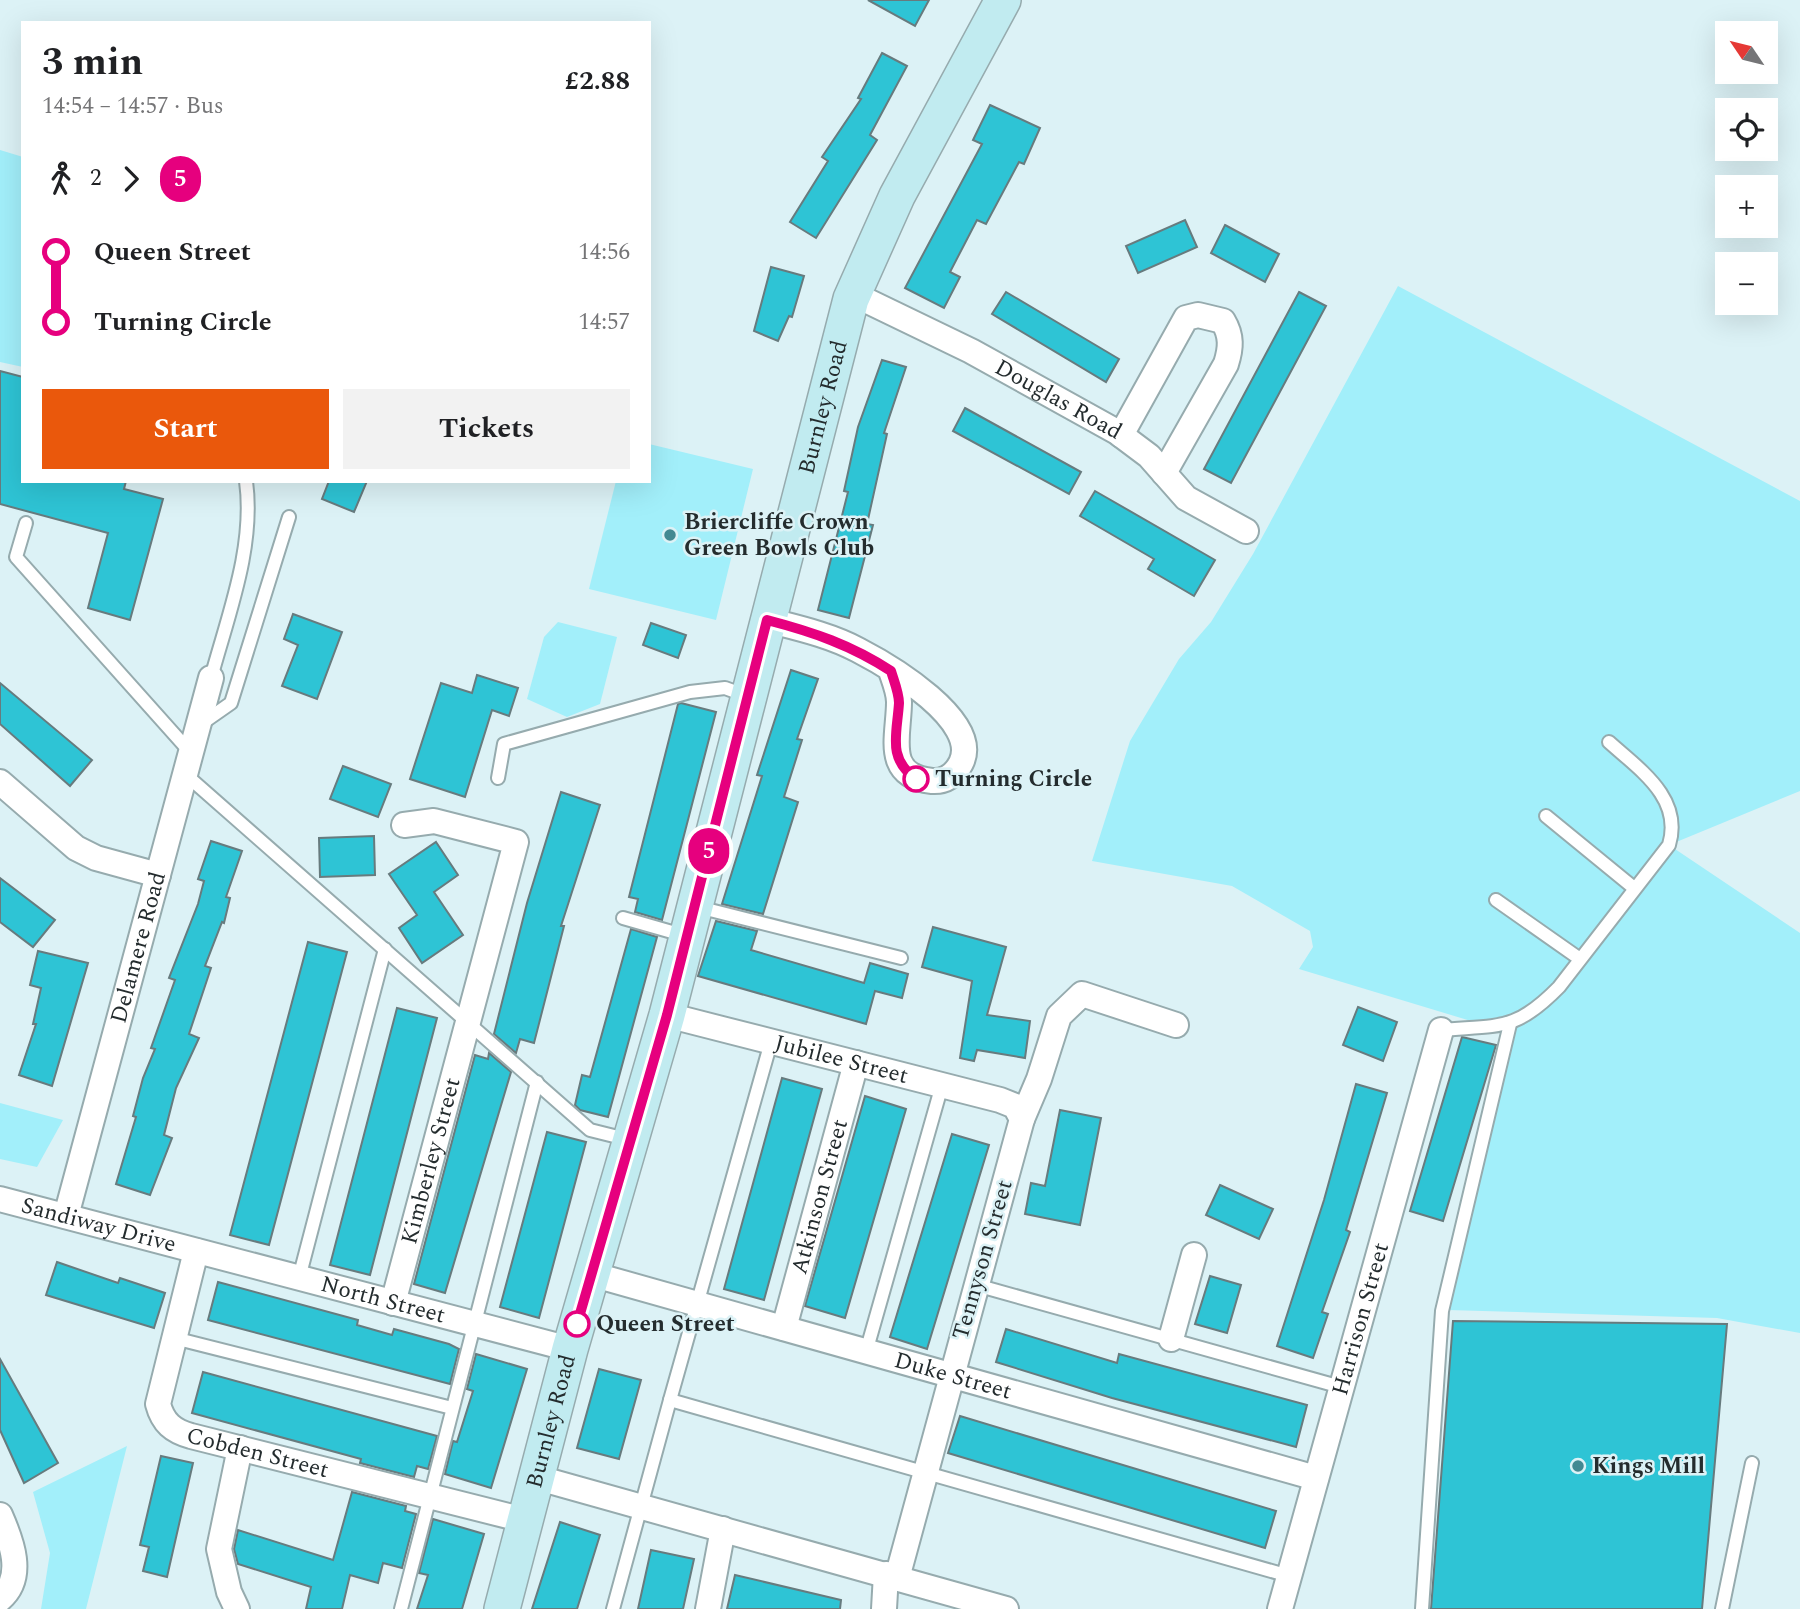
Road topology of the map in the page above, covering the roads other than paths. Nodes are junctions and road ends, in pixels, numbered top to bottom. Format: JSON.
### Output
{"nodes":[{"id":1,"x":1003,"y":0,"type":"edge"},
{"id":2,"x":853,"y":294,"type":"junction"},
{"id":3,"x":1121,"y":435,"type":"junction"},
{"id":4,"x":1164,"y":473,"type":"junction"},
{"id":5,"x":246,"y":483,"type":"edge"},
{"id":6,"x":289,"y":517,"type":"dead end"},
{"id":7,"x":26,"y":523,"type":"dead end"},
{"id":8,"x":1246,"y":531,"type":"dead end"},
{"id":9,"x":767,"y":620,"type":"junction"},
{"id":10,"x":891,"y":671,"type":"dead end"},
{"id":11,"x":211,"y":678,"type":"joint"},
{"id":12,"x":747,"y":696,"type":"junction"},
{"id":13,"x":198,"y":726,"type":"junction"},
{"id":14,"x":1609,"y":742,"type":"dead end"},
{"id":15,"x":188,"y":764,"type":"junction"},
{"id":16,"x":498,"y":778,"type":"dead end"},
{"id":17,"x":0,"y":782,"type":"edge"},
{"id":18,"x":1546,"y":816,"type":"dead end"},
{"id":19,"x":404,"y":825,"type":"dead end"},
{"id":20,"x":158,"y":875,"type":"junction"},
{"id":21,"x":1634,"y":888,"type":"junction"},
{"id":22,"x":1496,"y":900,"type":"dead end"},
{"id":23,"x":623,"y":918,"type":"dead end"},
{"id":24,"x":691,"y":921,"type":"junction"},
{"id":25,"x":385,"y":949,"type":"junction"},
{"id":26,"x":901,"y":958,"type":"dead end"},
{"id":27,"x":1580,"y":959,"type":"junction"},
{"id":28,"x":667,"y":1015,"type":"junction"},
{"id":29,"x":468,"y":1021,"type":"junction"},
{"id":30,"x":1510,"y":1024,"type":"junction"},
{"id":31,"x":1176,"y":1025,"type":"dead end"},
{"id":32,"x":1441,"y":1030,"type":"joint"},
{"id":33,"x":771,"y":1042,"type":"junction"},
{"id":34,"x":856,"y":1063,"type":"junction"},
{"id":35,"x":537,"y":1082,"type":"junction"},
{"id":36,"x":942,"y":1085,"type":"junction"},
{"id":37,"x":1019,"y":1112,"type":"junction"},
{"id":38,"x":630,"y":1140,"type":"junction"},
{"id":39,"x":0,"y":1199,"type":"edge"},
{"id":40,"x":66,"y":1216,"type":"junction"},
{"id":41,"x":196,"y":1251,"type":"junction"},
{"id":42,"x":1194,"y":1255,"type":"dead end"},
{"id":43,"x":591,"y":1273,"type":"junction"},
{"id":44,"x":299,"y":1278,"type":"junction"},
{"id":45,"x":976,"y":1285,"type":"junction"},
{"id":46,"x":394,"y":1303,"type":"junction"},
{"id":47,"x":695,"y":1303,"type":"junction"},
{"id":48,"x":474,"y":1324,"type":"junction"},
{"id":49,"x":784,"y":1328,"type":"junction"},
{"id":50,"x":174,"y":1338,"type":"junction"},
{"id":51,"x":1171,"y":1339,"type":"junction"},
{"id":52,"x":570,"y":1349,"type":"junction"},
{"id":53,"x":866,"y":1352,"type":"junction"},
{"id":54,"x":951,"y":1376,"type":"junction"},
{"id":55,"x":1341,"y":1387,"type":"junction"},
{"id":56,"x":670,"y":1400,"type":"junction"},
{"id":57,"x":452,"y":1408,"type":"junction"},
{"id":58,"x":240,"y":1448,"type":"junction"},
{"id":59,"x":1752,"y":1463,"type":"dead end"},
{"id":60,"x":925,"y":1474,"type":"junction"},
{"id":61,"x":535,"y":1477,"type":"junction"},
{"id":62,"x":1316,"y":1478,"type":"junction"},
{"id":63,"x":429,"y":1496,"type":"junction"},
{"id":64,"x":640,"y":1506,"type":"junction"},
{"id":65,"x":0,"y":1514,"type":"edge"},
{"id":66,"x":524,"y":1520,"type":"junction"},
{"id":67,"x":723,"y":1529,"type":"junction"},
{"id":68,"x":892,"y":1576,"type":"junction"},
{"id":69,"x":1289,"y":1576,"type":"junction"},
{"id":70,"x":0,"y":1599,"type":"edge"},
{"id":71,"x":237,"y":1609,"type":"edge"},
{"id":72,"x":401,"y":1609,"type":"edge"},
{"id":73,"x":502,"y":1609,"type":"edge"},
{"id":74,"x":613,"y":1609,"type":"edge"},
{"id":75,"x":708,"y":1609,"type":"edge"},
{"id":76,"x":884,"y":1609,"type":"edge"},
{"id":77,"x":1006,"y":1609,"type":"edge"},
{"id":78,"x":1280,"y":1609,"type":"edge"},
{"id":79,"x":1422,"y":1609,"type":"edge"},
{"id":80,"x":1722,"y":1609,"type":"edge"}],
"edges":[{"from":1,"to":2,"type":"street","name":"Burnley Road"},
{"from":2,"to":3,"type":"street","name":"Douglas Road"},
{"from":2,"to":9,"type":"street","name":"Burnley Road"},
{"from":3,"to":4,"type":"street","name":"Douglas Road"},
{"from":3,"to":4,"type":"street"},
{"from":4,"to":8,"type":"street","name":"Douglas Road"},
{"from":5,"to":11,"type":"lane"},
{"from":6,"to":13,"type":"lane"},
{"from":7,"to":15,"type":"lane"},
{"from":9,"to":10,"type":"street"},
{"from":9,"to":12,"type":"street","name":"Burnley Road"},
{"from":11,"to":13,"type":"street","name":"Delamere Road"},
{"from":12,"to":16,"type":"lane"},
{"from":12,"to":24,"type":"street","name":"Burnley Road"},
{"from":13,"to":15,"type":"street","name":"Delamere Road"},
{"from":14,"to":21,"type":"lane"},
{"from":15,"to":20,"type":"street","name":"Delamere Road"},
{"from":15,"to":25,"type":"lane"},
{"from":17,"to":20,"type":"street"},
{"from":18,"to":21,"type":"lane"},
{"from":19,"to":29,"type":"street","name":"Kimberley Street"},
{"from":20,"to":40,"type":"street","name":"Delamere Road"},
{"from":21,"to":27,"type":"lane"},
{"from":22,"to":27,"type":"lane"},
{"from":23,"to":24,"type":"lane"},
{"from":24,"to":26,"type":"lane"},
{"from":24,"to":28,"type":"street","name":"Burnley Road"},
{"from":25,"to":29,"type":"lane"},
{"from":25,"to":44,"type":"lane"},
{"from":27,"to":30,"type":"lane"},
{"from":28,"to":33,"type":"street","name":"Jubilee Street"},
{"from":28,"to":38,"type":"street","name":"Burnley Road"},
{"from":29,"to":35,"type":"lane"},
{"from":29,"to":46,"type":"street","name":"Kimberley Street"},
{"from":30,"to":32,"type":"lane"},
{"from":30,"to":79,"type":"lane"},
{"from":31,"to":37,"type":"street","name":"Tennyson Street"},
{"from":32,"to":55,"type":"street","name":"Harrison Street"},
{"from":33,"to":34,"type":"street","name":"Jubilee Street"},
{"from":33,"to":47,"type":"lane"},
{"from":34,"to":36,"type":"street","name":"Jubilee Street"},
{"from":34,"to":49,"type":"street","name":"Atkinson Street"},
{"from":35,"to":38,"type":"lane"},
{"from":35,"to":48,"type":"lane"},
{"from":36,"to":37,"type":"street","name":"Jubilee Street"},
{"from":36,"to":53,"type":"lane"},
{"from":37,"to":45,"type":"street","name":"Tennyson Street"},
{"from":38,"to":43,"type":"street","name":"Burnley Road"},
{"from":39,"to":40,"type":"street","name":"Sandiway Drive"},
{"from":40,"to":41,"type":"street","name":"Sandiway Drive"},
{"from":41,"to":44,"type":"street","name":"North Street"},
{"from":41,"to":50,"type":"street","name":"Cobden Street"},
{"from":42,"to":51,"type":"street"},
{"from":43,"to":47,"type":"street","name":"Duke Street"},
{"from":43,"to":52,"type":"street","name":"Burnley Road"},
{"from":44,"to":46,"type":"street","name":"North Street"},
{"from":45,"to":51,"type":"lane"},
{"from":45,"to":54,"type":"street","name":"Tennyson Street"},
{"from":46,"to":48,"type":"street","name":"North Street"},
{"from":47,"to":49,"type":"street","name":"Duke Street"},
{"from":47,"to":56,"type":"lane"},
{"from":48,"to":52,"type":"street","name":"North Street"},
{"from":48,"to":57,"type":"lane"},
{"from":49,"to":53,"type":"street","name":"Duke Street"},
{"from":50,"to":57,"type":"lane"},
{"from":50,"to":58,"type":"street","name":"Cobden Street"},
{"from":51,"to":55,"type":"lane"},
{"from":52,"to":61,"type":"street","name":"Burnley Road"},
{"from":53,"to":54,"type":"street","name":"Duke Street"},
{"from":54,"to":60,"type":"street","name":"Tennyson Street"},
{"from":54,"to":62,"type":"street","name":"Duke Street"},
{"from":55,"to":62,"type":"street","name":"Harrison Street"},
{"from":56,"to":60,"type":"lane"},
{"from":56,"to":64,"type":"lane"},
{"from":57,"to":63,"type":"lane"},
{"from":58,"to":63,"type":"street","name":"Cobden Street"},
{"from":58,"to":71,"type":"street"},
{"from":59,"to":80,"type":"lane"},
{"from":60,"to":68,"type":"street","name":"Tennyson Street"},
{"from":60,"to":69,"type":"lane"},
{"from":61,"to":64,"type":"street"},
{"from":61,"to":66,"type":"street","name":"Burnley Road"},
{"from":62,"to":69,"type":"street","name":"Harrison Street"},
{"from":63,"to":66,"type":"street","name":"Cobden Street"},
{"from":63,"to":72,"type":"lane"},
{"from":64,"to":67,"type":"street"},
{"from":64,"to":74,"type":"lane"},
{"from":65,"to":70,"type":"street"},
{"from":66,"to":73,"type":"street","name":"Burnley Road"},
{"from":67,"to":68,"type":"street"},
{"from":67,"to":75,"type":"street"},
{"from":68,"to":76,"type":"street","name":"Tennyson Street"},
{"from":68,"to":77,"type":"street"},
{"from":69,"to":78,"type":"street","name":"Harrison Street"}]}
